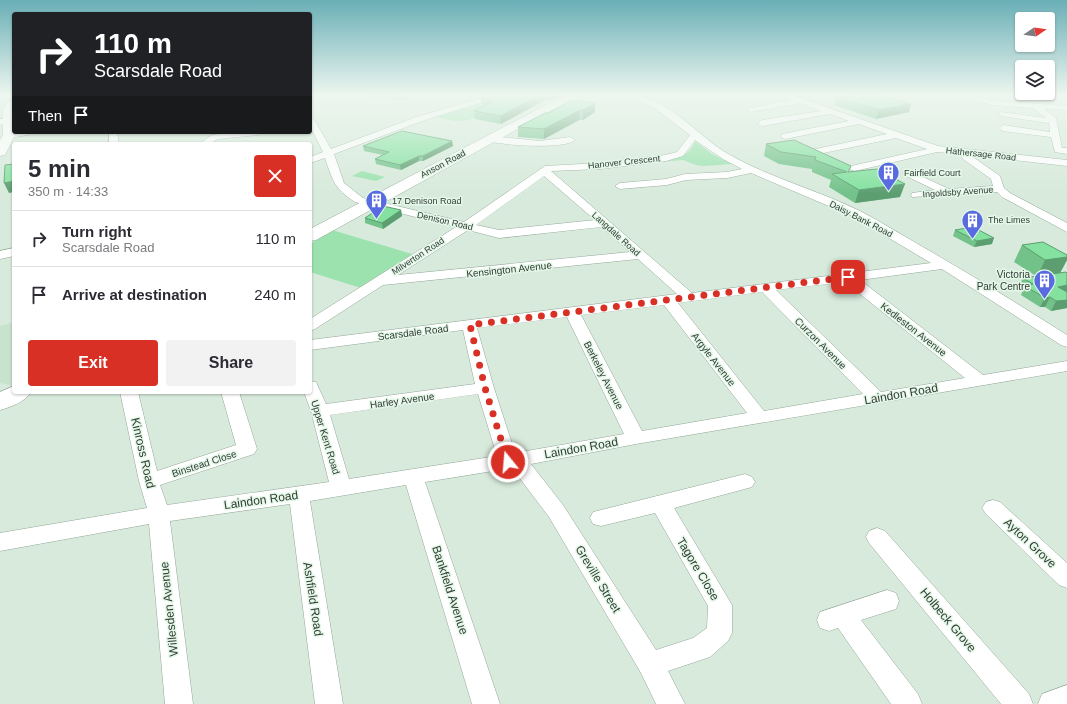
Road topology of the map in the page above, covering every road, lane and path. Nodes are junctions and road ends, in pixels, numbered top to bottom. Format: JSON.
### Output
{"nodes":[{"id":1,"x":4,"y":128,"type":"edge"},
{"id":2,"x":314,"y":128,"type":"edge"},
{"id":3,"x":395,"y":128,"type":"edge"},
{"id":4,"x":511,"y":128,"type":"edge"},
{"id":5,"x":687,"y":128,"type":"edge"},
{"id":6,"x":828,"y":128,"type":"edge"},
{"id":7,"x":876,"y":128,"type":"edge"},
{"id":8,"x":1003,"y":128,"type":"dead end"},
{"id":9,"x":1053,"y":128,"type":"edge"},
{"id":10,"x":22,"y":134,"type":"edge"},
{"id":11,"x":208,"y":134,"type":"edge"},
{"id":12,"x":240,"y":134,"type":"edge"},
{"id":13,"x":694,"y":135,"type":"junction"},
{"id":14,"x":896,"y":135,"type":"junction"},
{"id":15,"x":1054,"y":135,"type":"junction"},
{"id":16,"x":785,"y":136,"type":"dead end"},
{"id":17,"x":215,"y":138,"type":"junction"},
{"id":18,"x":490,"y":139,"type":"junction"},
{"id":19,"x":5,"y":140,"type":"edge"},
{"id":20,"x":570,"y":140,"type":"dead end"},
{"id":21,"x":208,"y":142,"type":"edge"},
{"id":22,"x":937,"y":149,"type":"junction"},
{"id":23,"x":1067,"y":151,"type":"edge"},
{"id":24,"x":0,"y":152,"type":"edge"},
{"id":25,"x":328,"y":152,"type":"junction"},
{"id":26,"x":814,"y":152,"type":"edge"},
{"id":27,"x":964,"y":153,"type":"junction"},
{"id":28,"x":312,"y":159,"type":"edge"},
{"id":29,"x":1067,"y":163,"type":"edge"},
{"id":30,"x":855,"y":168,"type":"dead end"},
{"id":31,"x":753,"y":170,"type":"junction"},
{"id":32,"x":544,"y":171,"type":"junction"},
{"id":33,"x":1001,"y":172,"type":"junction"},
{"id":34,"x":908,"y":173,"type":"dead end"},
{"id":35,"x":620,"y":186,"type":"dead end"},
{"id":36,"x":946,"y":192,"type":"junction"},
{"id":37,"x":916,"y":195,"type":"dead end"},
{"id":38,"x":369,"y":204,"type":"junction"},
{"id":39,"x":605,"y":223,"type":"junction"},
{"id":40,"x":466,"y":226,"type":"junction"},
{"id":41,"x":1067,"y":228,"type":"edge"},
{"id":42,"x":312,"y":235,"type":"edge"},
{"id":43,"x":12,"y":252,"type":"edge"},
{"id":44,"x":0,"y":255,"type":"edge"},
{"id":45,"x":640,"y":255,"type":"junction"},
{"id":46,"x":945,"y":265,"type":"junction"},
{"id":47,"x":848,"y":277,"type":"junction"},
{"id":48,"x":378,"y":282,"type":"junction"},
{"id":49,"x":766,"y":288,"type":"junction"},
{"id":50,"x":688,"y":297,"type":"junction"},
{"id":51,"x":668,"y":300,"type":"junction"},
{"id":52,"x":572,"y":312,"type":"junction"},
{"id":53,"x":312,"y":325,"type":"edge"},
{"id":54,"x":470,"y":325,"type":"junction"},
{"id":55,"x":1067,"y":342,"type":"edge"},
{"id":56,"x":312,"y":345,"type":"edge"},
{"id":57,"x":1067,"y":366,"type":"edge"},
{"id":58,"x":980,"y":381,"type":"junction"},
{"id":59,"x":485,"y":388,"type":"junction"},
{"id":60,"x":312,"y":391,"type":"edge"},
{"id":61,"x":15,"y":394,"type":"edge"},
{"id":62,"x":129,"y":394,"type":"edge"},
{"id":63,"x":231,"y":394,"type":"edge"},
{"id":64,"x":877,"y":398,"type":"junction"},
{"id":65,"x":0,"y":402,"type":"edge"},
{"id":66,"x":320,"y":411,"type":"junction"},
{"id":67,"x":760,"y":418,"type":"junction"},
{"id":68,"x":636,"y":438,"type":"junction"},
{"id":69,"x":512,"y":461,"type":"junction"},
{"id":70,"x":413,"y":476,"type":"junction"},
{"id":71,"x":149,"y":481,"type":"junction"},
{"id":72,"x":745,"y":482,"type":"dead end"},
{"id":73,"x":341,"y":488,"type":"junction"},
{"id":74,"x":299,"y":495,"type":"junction"},
{"id":75,"x":660,"y":504,"type":"junction"},
{"id":76,"x":993,"y":508,"type":"dead end"},
{"id":77,"x":159,"y":514,"type":"junction"},
{"id":78,"x":601,"y":518,"type":"dead end"},
{"id":79,"x":877,"y":537,"type":"dead end"},
{"id":80,"x":0,"y":542,"type":"edge"},
{"id":81,"x":1067,"y":578,"type":"edge"},
{"id":82,"x":887,"y":601,"type":"dead end"},
{"id":83,"x":650,"y":664,"type":"junction"},
{"id":84,"x":1067,"y":699,"type":"edge"},
{"id":85,"x":179,"y":704,"type":"edge"},
{"id":86,"x":329,"y":704,"type":"edge"},
{"id":87,"x":486,"y":704,"type":"edge"},
{"id":88,"x":671,"y":704,"type":"edge"},
{"id":89,"x":908,"y":704,"type":"edge"},
{"id":90,"x":1019,"y":704,"type":"edge"},
{"id":91,"x":1052,"y":704,"type":"edge"}],
"edges":[{"from":1,"to":19,"type":"highway"},
{"from":2,"to":25,"type":"street","name":"Denison Road"},
{"from":3,"to":25,"type":"street"},
{"from":4,"to":18,"type":"highway","name":"Anson Road"},
{"from":5,"to":13,"type":"street","name":"Daisy Bank Road"},
{"from":6,"to":16,"type":"street"},
{"from":7,"to":14,"type":"street","name":"Hathersage Road"},
{"from":8,"to":15,"type":"street"},
{"from":9,"to":15,"type":"street"},
{"from":10,"to":19,"type":"street"},
{"from":11,"to":17,"type":"street"},
{"from":12,"to":17,"type":"street"},
{"from":13,"to":31,"type":"street","name":"Daisy Bank Road"},
{"from":13,"to":32,"type":"street","name":"Hanover Crescent"},
{"from":14,"to":22,"type":"street","name":"Hathersage Road"},
{"from":14,"to":26,"type":"street"},
{"from":15,"to":23,"type":"street"},
{"from":17,"to":21,"type":"street"},
{"from":18,"to":20,"type":"street"},
{"from":18,"to":38,"type":"highway","name":"Anson Road"},
{"from":19,"to":24,"type":"highway"},
{"from":22,"to":27,"type":"street","name":"Hathersage Road"},
{"from":22,"to":30,"type":"street"},
{"from":25,"to":28,"type":"street"},
{"from":25,"to":38,"type":"street","name":"Denison Road"},
{"from":27,"to":33,"type":"street","name":"Hathersage Road"},
{"from":27,"to":33,"type":"street"},
{"from":29,"to":33,"type":"street","name":"Hathersage Road"},
{"from":31,"to":35,"type":"street"},
{"from":31,"to":46,"type":"street","name":"Daisy Bank Road"},
{"from":32,"to":39,"type":"street","name":"Langdale Road"},
{"from":32,"to":40,"type":"street","name":"Milverton Road"},
{"from":33,"to":36,"type":"street","name":"Ingoldsby Avenue"},
{"from":33,"to":41,"type":"street"},
{"from":34,"to":36,"type":"street"},
{"from":36,"to":37,"type":"street","name":"Ingoldsby Avenue"},
{"from":38,"to":40,"type":"street","name":"Denison Road"},
{"from":38,"to":42,"type":"highway","name":"Anson Road"},
{"from":39,"to":40,"type":"street","name":"Denison Road"},
{"from":39,"to":45,"type":"street","name":"Langdale Road"},
{"from":40,"to":48,"type":"street","name":"Milverton Road"},
{"from":43,"to":44,"type":"street"},
{"from":45,"to":48,"type":"street","name":"Kensington Avenue"},
{"from":45,"to":50,"type":"street","name":"Langdale Road"},
{"from":46,"to":47,"type":"street","name":"Scarsdale Road"},
{"from":46,"to":55,"type":"street","name":"Daisy Bank Road"},
{"from":47,"to":49,"type":"street","name":"Scarsdale Road"},
{"from":47,"to":58,"type":"street","name":"Kedleston Avenue"},
{"from":48,"to":53,"type":"street","name":"Milverton Road"},
{"from":49,"to":50,"type":"street","name":"Scarsdale Road"},
{"from":49,"to":64,"type":"street","name":"Curzon Avenue"},
{"from":50,"to":51,"type":"street","name":"Scarsdale Road"},
{"from":51,"to":52,"type":"street","name":"Scarsdale Road"},
{"from":51,"to":67,"type":"street","name":"Argyle Avenue"},
{"from":52,"to":54,"type":"street","name":"Scarsdale Road"},
{"from":52,"to":68,"type":"street","name":"Berkeley Avenue"},
{"from":54,"to":56,"type":"street","name":"Scarsdale Road"},
{"from":54,"to":59,"type":"street"},
{"from":57,"to":58,"type":"street","name":"Laindon Road"},
{"from":58,"to":64,"type":"street","name":"Laindon Road"},
{"from":59,"to":66,"type":"street","name":"Harley Avenue"},
{"from":59,"to":69,"type":"street"},
{"from":60,"to":66,"type":"street","name":"Upper Kent Road"},
{"from":61,"to":65,"type":"highway"},
{"from":62,"to":71,"type":"street","name":"Kinross Road"},
{"from":63,"to":71,"type":"street","name":"Binstead Close"},
{"from":64,"to":67,"type":"street","name":"Laindon Road"},
{"from":66,"to":73,"type":"street","name":"Upper Kent Road"},
{"from":67,"to":68,"type":"street","name":"Laindon Road"},
{"from":68,"to":69,"type":"street","name":"Laindon Road"},
{"from":69,"to":70,"type":"street","name":"Laindon Road"},
{"from":69,"to":83,"type":"street","name":"Greville Street"},
{"from":70,"to":73,"type":"street","name":"Laindon Road"},
{"from":70,"to":87,"type":"street","name":"Bankfield Avenue"},
{"from":71,"to":77,"type":"street","name":"Kinross Road"},
{"from":72,"to":75,"type":"street"},
{"from":73,"to":74,"type":"street","name":"Laindon Road"},
{"from":74,"to":77,"type":"street","name":"Laindon Road"},
{"from":74,"to":86,"type":"street","name":"Ashfield Road"},
{"from":75,"to":78,"type":"street"},
{"from":75,"to":83,"type":"street","name":"Tagore Close"},
{"from":76,"to":81,"type":"street","name":"Ayton Grove"},
{"from":77,"to":80,"type":"street","name":"Laindon Road"},
{"from":77,"to":85,"type":"street","name":"Willesden Avenue"},
{"from":79,"to":90,"type":"street","name":"Holbeck Grove"},
{"from":82,"to":89,"type":"street"},
{"from":83,"to":88,"type":"street","name":"Greville Street"},
{"from":84,"to":91,"type":"street"}]}
